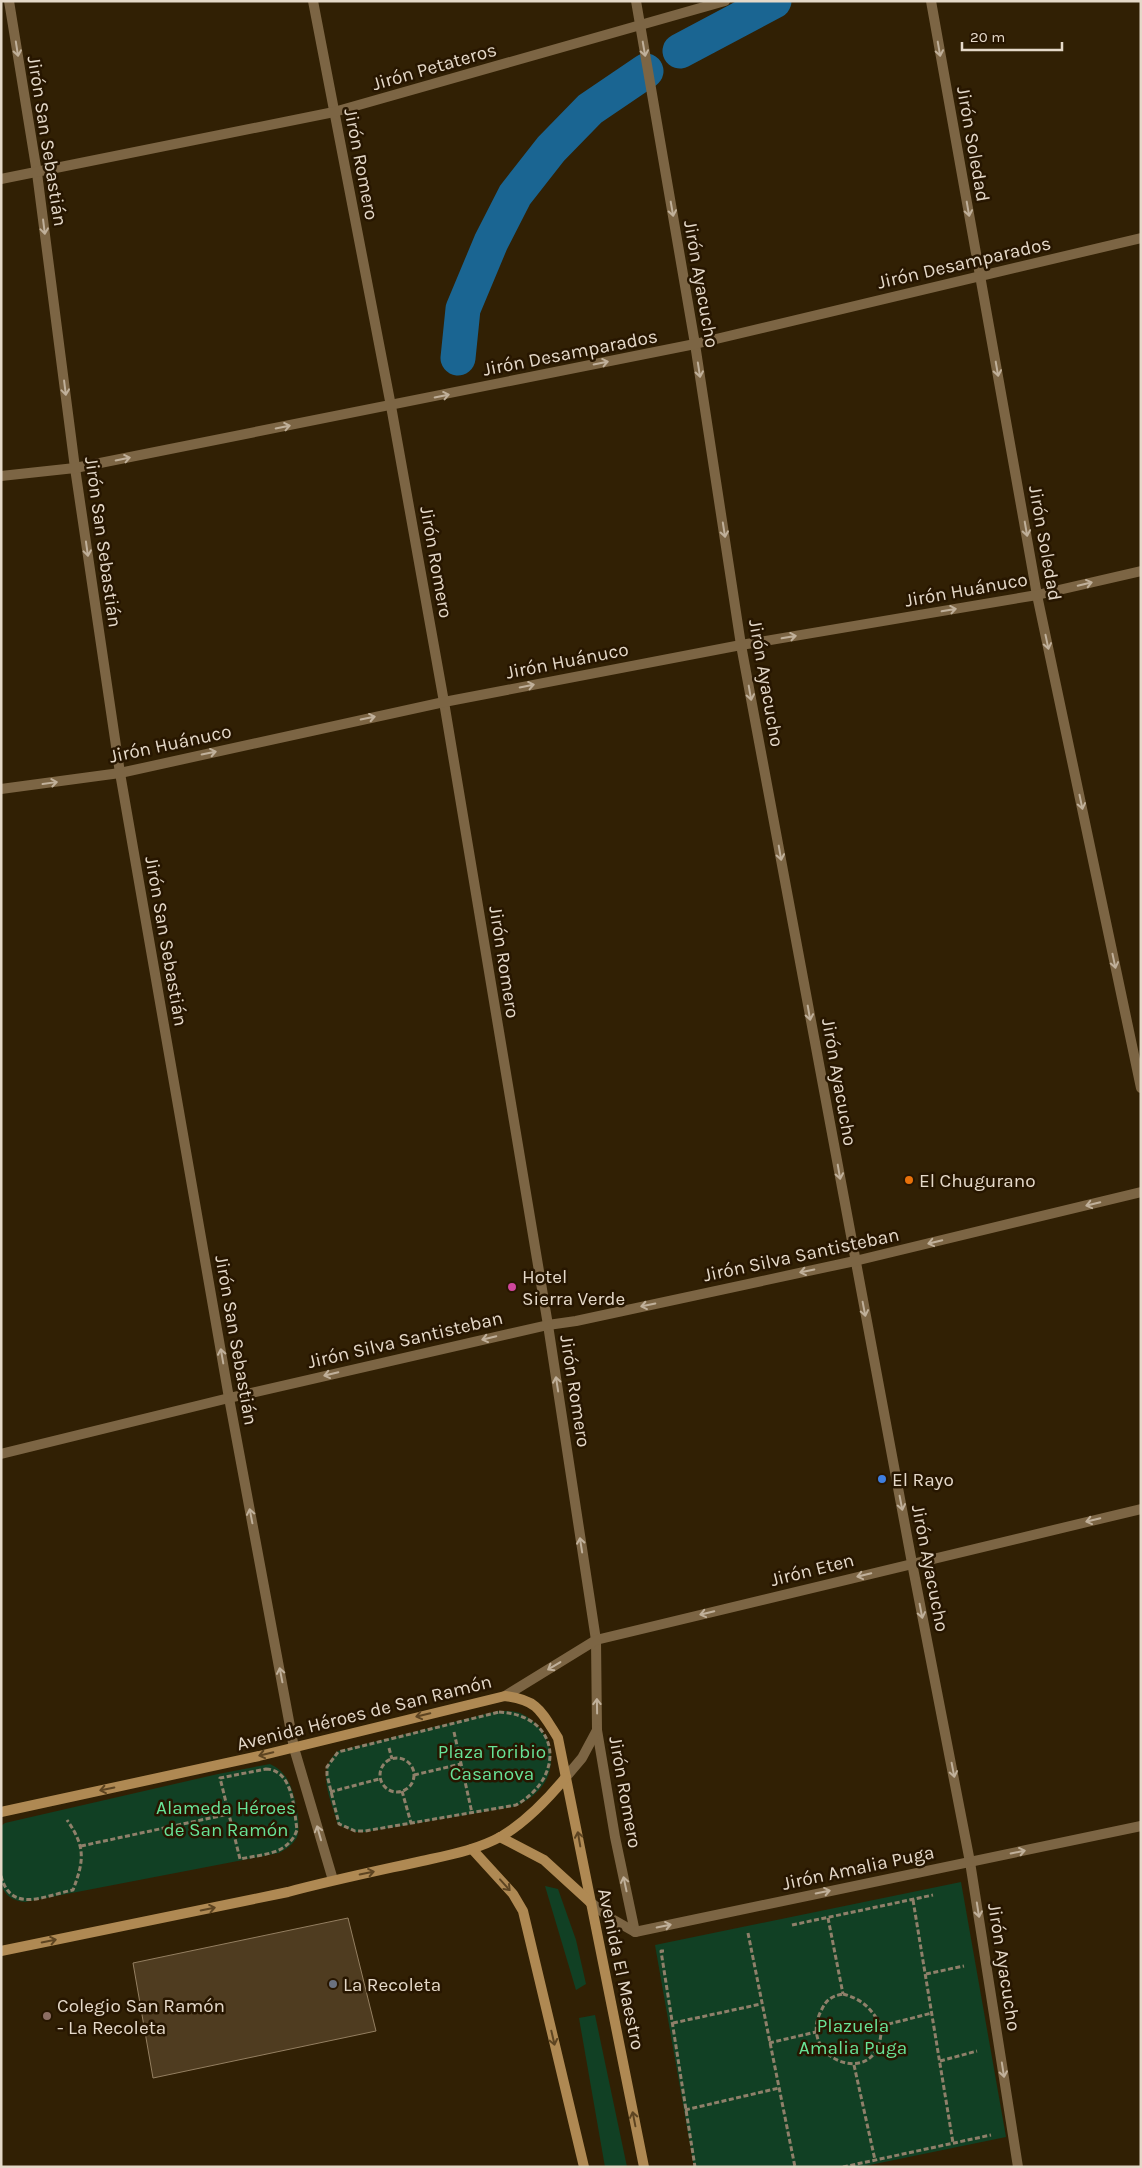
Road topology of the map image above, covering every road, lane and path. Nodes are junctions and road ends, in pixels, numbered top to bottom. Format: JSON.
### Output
{"nodes":[{"id":1,"x":9,"y":1,"type":"edge"},
{"id":2,"x":313,"y":1,"type":"edge"},
{"id":3,"x":636,"y":1,"type":"edge"},
{"id":4,"x":725,"y":1,"type":"edge"},
{"id":5,"x":931,"y":1,"type":"edge"},
{"id":6,"x":640,"y":26,"type":"junction"},
{"id":7,"x":334,"y":112,"type":"junction"},
{"id":8,"x":37,"y":173,"type":"junction"},
{"id":9,"x":1,"y":179,"type":"edge"},
{"id":10,"x":1141,"y":238,"type":"edge"},
{"id":11,"x":980,"y":277,"type":"junction"},
{"id":12,"x":695,"y":344,"type":"junction"},
{"id":13,"x":390,"y":406,"type":"junction"},
{"id":14,"x":75,"y":468,"type":"junction"},
{"id":15,"x":1,"y":476,"type":"edge"},
{"id":16,"x":1141,"y":571,"type":"edge"},
{"id":17,"x":1038,"y":595,"type":"junction"},
{"id":18,"x":741,"y":645,"type":"junction"},
{"id":19,"x":444,"y":702,"type":"junction"},
{"id":20,"x":120,"y":773,"type":"junction"},
{"id":21,"x":1,"y":789,"type":"edge"},
{"id":22,"x":1141,"y":1088,"type":"edge"},
{"id":23,"x":1141,"y":1192,"type":"edge"},
{"id":24,"x":855,"y":1261,"type":"junction"},
{"id":25,"x":548,"y":1325,"type":"junction"},
{"id":26,"x":229,"y":1398,"type":"junction"},
{"id":27,"x":1,"y":1454,"type":"edge"},
{"id":28,"x":1141,"y":1509,"type":"edge"},
{"id":29,"x":912,"y":1563,"type":"junction"},
{"id":30,"x":596,"y":1640,"type":"junction"},
{"id":31,"x":505,"y":1696,"type":"junction"},
{"id":32,"x":452,"y":1724,"type":"junction"},
{"id":33,"x":598,"y":1730,"type":"junction"},
{"id":34,"x":294,"y":1748,"type":"junction"},
{"id":35,"x":461,"y":1764,"type":"junction"},
{"id":36,"x":414,"y":1775,"type":"junction"},
{"id":37,"x":566,"y":1777,"type":"junction"},
{"id":38,"x":220,"y":1778,"type":"dead end"},
{"id":39,"x":379,"y":1779,"type":"junction"},
{"id":40,"x":402,"y":1791,"type":"junction"},
{"id":41,"x":330,"y":1792,"type":"junction"},
{"id":42,"x":292,"y":1801,"type":"dead end"},
{"id":43,"x":1,"y":1812,"type":"edge"},
{"id":44,"x":472,"y":1813,"type":"junction"},
{"id":45,"x":229,"y":1814,"type":"junction"},
{"id":46,"x":411,"y":1823,"type":"junction"},
{"id":47,"x":1141,"y":1826,"type":"edge"},
{"id":48,"x":500,"y":1837,"type":"junction"},
{"id":49,"x":472,"y":1849,"type":"junction"},
{"id":50,"x":970,"y":1862,"type":"junction"},
{"id":51,"x":1,"y":1876,"type":"edge"},
{"id":52,"x":332,"y":1880,"type":"junction"},
{"id":53,"x":940,"y":1894,"type":"dead end"},
{"id":54,"x":913,"y":1900,"type":"junction"},
{"id":55,"x":590,"y":1902,"type":"junction"},
{"id":56,"x":828,"y":1918,"type":"junction"},
{"id":57,"x":784,"y":1926,"type":"dead end"},
{"id":58,"x":757,"y":1931,"type":"dead end"},
{"id":59,"x":635,"y":1932,"type":"junction"},
{"id":60,"x":748,"y":1933,"type":"junction"},
{"id":61,"x":738,"y":1935,"type":"dead end"},
{"id":62,"x":2,"y":1949,"type":"edge"},
{"id":63,"x":670,"y":1949,"type":"dead end"},
{"id":64,"x":972,"y":1965,"type":"dead end"},
{"id":65,"x":925,"y":1974,"type":"junction"},
{"id":66,"x":844,"y":1994,"type":"junction"},
{"id":67,"x":761,"y":2004,"type":"junction"},
{"id":68,"x":932,"y":2012,"type":"junction"},
{"id":69,"x":673,"y":2023,"type":"junction"},
{"id":70,"x":881,"y":2026,"type":"junction"},
{"id":71,"x":816,"y":2032,"type":"junction"},
{"id":72,"x":769,"y":2043,"type":"junction"},
{"id":73,"x":978,"y":2051,"type":"dead end"},
{"id":74,"x":940,"y":2061,"type":"junction"},
{"id":75,"x":854,"y":2064,"type":"junction"},
{"id":76,"x":779,"y":2088,"type":"junction"},
{"id":77,"x":685,"y":2110,"type":"junction"},
{"id":78,"x":992,"y":2134,"type":"dead end"},
{"id":79,"x":953,"y":2143,"type":"junction"},
{"id":80,"x":876,"y":2160,"type":"junction"},
{"id":81,"x":584,"y":2167,"type":"edge"},
{"id":82,"x":644,"y":2167,"type":"edge"},
{"id":83,"x":695,"y":2167,"type":"edge"},
{"id":84,"x":795,"y":2167,"type":"edge"},
{"id":85,"x":843,"y":2167,"type":"edge"},
{"id":86,"x":1018,"y":2167,"type":"edge"}],
"edges":[{"from":1,"to":8,"type":"street","name":"Jirón San Sebastián","one_way":true},
{"from":2,"to":7,"type":"street","name":"Jirón Romero"},
{"from":3,"to":6,"type":"street","name":"Jirón Ayacucho"},
{"from":4,"to":6,"type":"street","name":"Jirón Petateros"},
{"from":5,"to":11,"type":"street","name":"Jirón Soledad","one_way":true},
{"from":6,"to":7,"type":"street","name":"Jirón Petateros"},
{"from":6,"to":12,"type":"street","name":"Jirón Ayacucho","one_way":true},
{"from":7,"to":8,"type":"street","name":"Jirón Petateros"},
{"from":7,"to":13,"type":"street","name":"Jirón Romero"},
{"from":8,"to":9,"type":"street","name":"Jirón Petateros"},
{"from":8,"to":14,"type":"street","name":"Jirón San Sebastián","one_way":true},
{"from":10,"to":11,"type":"street","name":"Jirón Desamparados"},
{"from":11,"to":12,"type":"street","name":"Jirón Desamparados"},
{"from":11,"to":17,"type":"street","name":"Jirón Soledad","one_way":true},
{"from":13,"to":12,"type":"street","name":"Jirón Desamparados","one_way":true},
{"from":12,"to":18,"type":"street","name":"Jirón Ayacucho","one_way":true},
{"from":14,"to":13,"type":"street","name":"Jirón Desamparados","one_way":true},
{"from":13,"to":19,"type":"street","name":"Jirón Romero"},
{"from":14,"to":15,"type":"street","name":"Jirón Desamparados"},
{"from":14,"to":20,"type":"street","name":"Jirón San Sebastián","one_way":true},
{"from":17,"to":16,"type":"street","name":"Jirón Huánuco","one_way":true},
{"from":18,"to":17,"type":"street","name":"Jirón Huánuco","one_way":true},
{"from":17,"to":22,"type":"street","name":"Jirón Soledad","one_way":true},
{"from":19,"to":18,"type":"street","name":"Jirón Huánuco","one_way":true},
{"from":18,"to":24,"type":"street","name":"Jirón Ayacucho","one_way":true},
{"from":20,"to":19,"type":"street","name":"Jirón Huánuco","one_way":true},
{"from":19,"to":25,"type":"street","name":"Jirón Romero"},
{"from":21,"to":20,"type":"street","name":"Jirón Huánuco","one_way":true},
{"from":26,"to":20,"type":"street","name":"Jirón San Sebastián","one_way":true},
{"from":23,"to":24,"type":"street","name":"Jirón Silva Santisteban","one_way":true},
{"from":24,"to":25,"type":"street","name":"Jirón Silva Santisteban","one_way":true},
{"from":24,"to":29,"type":"street","name":"Jirón Ayacucho","one_way":true},
{"from":25,"to":26,"type":"street","name":"Jirón Silva Santisteban","one_way":true},
{"from":30,"to":25,"type":"street","name":"Jirón Romero","one_way":true},
{"from":26,"to":27,"type":"street","name":"Jirón Silva Santisteban"},
{"from":34,"to":26,"type":"street","name":"Jirón San Sebastián","one_way":true},
{"from":28,"to":29,"type":"street","name":"Jirón Eten","one_way":true},
{"from":29,"to":30,"type":"street","name":"Jirón Eten","one_way":true},
{"from":29,"to":50,"type":"street","name":"Jirón Ayacucho","one_way":true},
{"from":30,"to":31,"type":"street","name":"Jirón Eten","one_way":true},
{"from":33,"to":30,"type":"street","name":"Jirón Romero","one_way":true},
{"from":31,"to":34,"type":"main road","name":"Avenida Héroes de San Ramón","one_way":true},
{"from":31,"to":37,"type":"main road","name":"Avenida Héroes de San Ramón"},
{"from":32,"to":35,"type":"path"},
{"from":32,"to":41,"type":"path"},
{"from":32,"to":44,"type":"path"},
{"from":33,"to":37,"type":"street"},
{"from":59,"to":33,"type":"street","name":"Jirón Romero","one_way":true},
{"from":34,"to":43,"type":"main road","name":"Avenida Héroes de San Ramón","one_way":true},
{"from":52,"to":34,"type":"street","name":"Jirón San Sebastián","one_way":true},
{"from":35,"to":36,"type":"path"},
{"from":35,"to":44,"type":"path"},
{"from":36,"to":39,"type":"path"},
{"from":36,"to":40,"type":"path"},
{"from":37,"to":48,"type":"main road"},
{"from":55,"to":37,"type":"main road","name":"Avenida El Maestro","one_way":true},
{"from":38,"to":45,"type":"path"},
{"from":39,"to":40,"type":"path"},
{"from":39,"to":41,"type":"path"},
{"from":40,"to":46,"type":"path"},
{"from":41,"to":46,"type":"path"},
{"from":42,"to":45,"type":"path"},
{"from":44,"to":46,"type":"path"},
{"from":45,"to":51,"type":"path"},
{"from":50,"to":47,"type":"street","name":"Jirón Amalia Puga","one_way":true},
{"from":48,"to":49,"type":"main road"},
{"from":48,"to":55,"type":"main road"},
{"from":52,"to":49,"type":"main road","one_way":true},
{"from":49,"to":81,"type":"main road","one_way":true},
{"from":59,"to":50,"type":"street","name":"Jirón Amalia Puga","one_way":true},
{"from":50,"to":86,"type":"street","name":"Jirón Ayacucho","one_way":true},
{"from":62,"to":52,"type":"main road","one_way":true},
{"from":53,"to":54,"type":"path"},
{"from":54,"to":56,"type":"path"},
{"from":54,"to":65,"type":"path"},
{"from":55,"to":59,"type":"street"},
{"from":82,"to":55,"type":"main road","name":"Avenida El Maestro","one_way":true},
{"from":56,"to":57,"type":"path"},
{"from":56,"to":66,"type":"path"},
{"from":58,"to":60,"type":"path"},
{"from":60,"to":61,"type":"path"},
{"from":60,"to":67,"type":"path"},
{"from":63,"to":69,"type":"path"},
{"from":64,"to":65,"type":"path"},
{"from":65,"to":68,"type":"path"},
{"from":66,"to":70,"type":"path"},
{"from":66,"to":71,"type":"path"},
{"from":67,"to":69,"type":"path"},
{"from":67,"to":72,"type":"path"},
{"from":68,"to":70,"type":"path"},
{"from":68,"to":74,"type":"path"},
{"from":69,"to":77,"type":"path"},
{"from":70,"to":75,"type":"path"},
{"from":71,"to":72,"type":"path"},
{"from":71,"to":75,"type":"path"},
{"from":72,"to":76,"type":"path"},
{"from":73,"to":74,"type":"path"},
{"from":74,"to":79,"type":"path"},
{"from":75,"to":80,"type":"path"},
{"from":76,"to":77,"type":"path"},
{"from":76,"to":84,"type":"path"},
{"from":77,"to":83,"type":"path"},
{"from":78,"to":79,"type":"path"},
{"from":79,"to":80,"type":"path"},
{"from":80,"to":85,"type":"path"}]}
